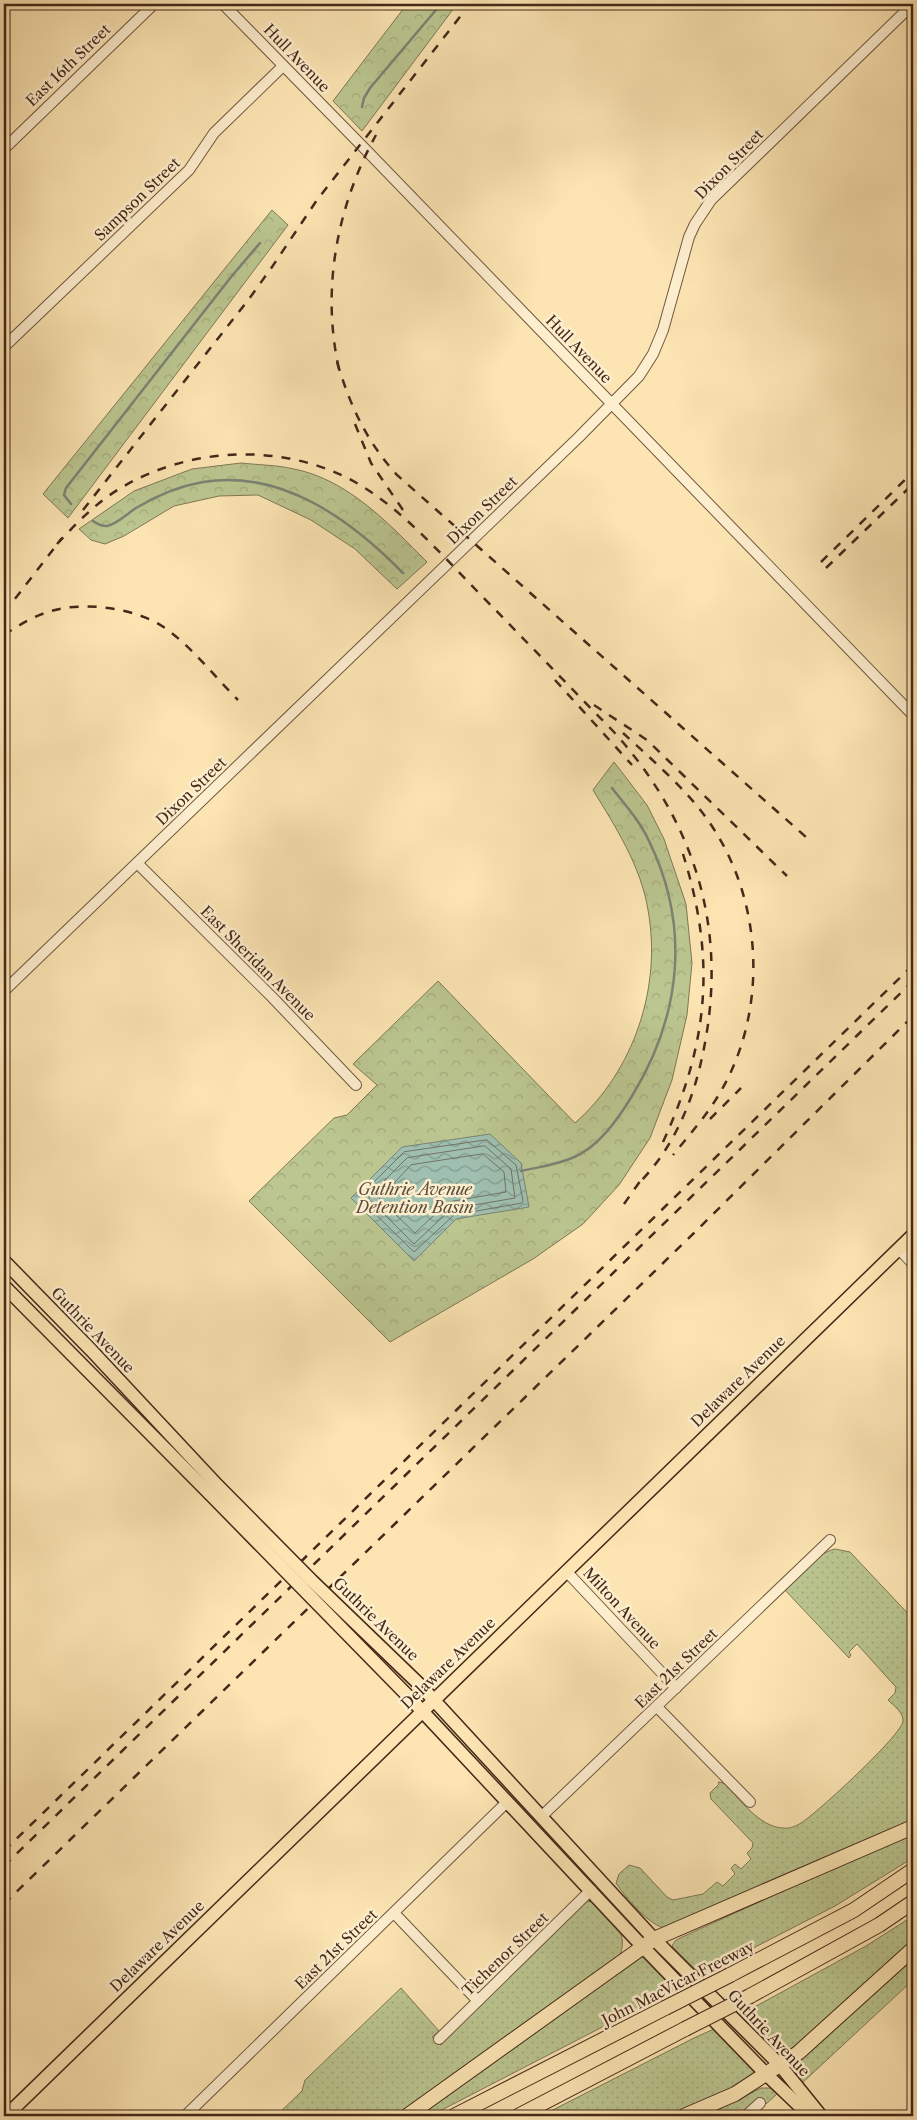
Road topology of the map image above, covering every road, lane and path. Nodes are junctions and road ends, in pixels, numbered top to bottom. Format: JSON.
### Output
{"nodes":[{"id":1,"x":154,"y":4,"type":"edge"},
{"id":2,"x":222,"y":4,"type":"edge"},
{"id":3,"x":913,"y":4,"type":"edge"},
{"id":4,"x":283,"y":66,"type":"junction"},
{"id":5,"x":4,"y":149,"type":"edge"},
{"id":6,"x":4,"y":347,"type":"edge"},
{"id":7,"x":611,"y":404,"type":"junction"},
{"id":8,"x":913,"y":715,"type":"edge"},
{"id":9,"x":138,"y":863,"type":"junction"},
{"id":10,"x":4,"y":991,"type":"edge"},
{"id":11,"x":356,"y":1084,"type":"dead end"},
{"id":12,"x":913,"y":1235,"type":"edge"},
{"id":13,"x":899,"y":1249,"type":"junction"},
{"id":14,"x":4,"y":1261,"type":"edge"},
{"id":15,"x":913,"y":1264,"type":"edge"},
{"id":16,"x":4,"y":1286,"type":"edge"},
{"id":17,"x":214,"y":1490,"type":"junction"},
{"id":18,"x":830,"y":1540,"type":"dead end"},
{"id":19,"x":566,"y":1571,"type":"junction"},
{"id":20,"x":676,"y":1688,"type":"junction"},
{"id":21,"x":434,"y":1699,"type":"junction"},
{"id":22,"x":657,"y":1707,"type":"junction"},
{"id":23,"x":422,"y":1711,"type":"junction"},
{"id":24,"x":507,"y":1802,"type":"junction"},
{"id":25,"x":750,"y":1802,"type":"dead end"},
{"id":26,"x":542,"y":1816,"type":"junction"},
{"id":27,"x":913,"y":1827,"type":"edge"},
{"id":28,"x":913,"y":1870,"type":"edge"},
{"id":29,"x":591,"y":1890,"type":"junction"},
{"id":30,"x":913,"y":1902,"type":"edge"},
{"id":31,"x":394,"y":1913,"type":"junction"},
{"id":32,"x":649,"y":1943,"type":"junction"},
{"id":33,"x":913,"y":1949,"type":"edge"},
{"id":34,"x":478,"y":2001,"type":"junction"},
{"id":35,"x":439,"y":2038,"type":"dead end"},
{"id":36,"x":779,"y":2064,"type":"junction"},
{"id":37,"x":766,"y":2074,"type":"junction"},
{"id":38,"x":760,"y":2103,"type":"dead end"},
{"id":39,"x":6,"y":2116,"type":"edge"},
{"id":40,"x":185,"y":2116,"type":"edge"},
{"id":41,"x":407,"y":2116,"type":"edge"},
{"id":42,"x":454,"y":2116,"type":"edge"},
{"id":43,"x":518,"y":2116,"type":"edge"},
{"id":44,"x":684,"y":2116,"type":"edge"},
{"id":45,"x":746,"y":2116,"type":"edge"},
{"id":46,"x":810,"y":2116,"type":"edge"},
{"id":47,"x":822,"y":2116,"type":"edge"}],
"edges":[{"from":1,"to":5,"type":"street","name":"East 16th Street"},
{"from":2,"to":4,"type":"street","name":"Hull Avenue"},
{"from":3,"to":7,"type":"street","name":"Dixon Street"},
{"from":4,"to":6,"type":"street","name":"Sampson Street"},
{"from":4,"to":7,"type":"street","name":"Hull Avenue"},
{"from":7,"to":8,"type":"street","name":"Hull Avenue"},
{"from":7,"to":9,"type":"street","name":"Dixon Street"},
{"from":9,"to":10,"type":"street","name":"Dixon Street"},
{"from":9,"to":11,"type":"street","name":"East Sheridan Avenue"},
{"from":12,"to":13,"type":"main road","name":"Delaware Avenue"},
{"from":13,"to":15,"type":"street"},
{"from":13,"to":19,"type":"main road","name":"Delaware Avenue"},
{"from":14,"to":17,"type":"main road","name":"Guthrie Avenue"},
{"from":16,"to":17,"type":"main road","name":"Guthrie Avenue"},
{"from":17,"to":21,"type":"main road","name":"Guthrie Avenue","bridge":true},
{"from":17,"to":23,"type":"main road","name":"Guthrie Avenue","bridge":true},
{"from":18,"to":20,"type":"street","name":"East 21st Street"},
{"from":19,"to":20,"type":"street","name":"Milton Avenue"},
{"from":19,"to":21,"type":"main road","name":"Delaware Avenue"},
{"from":20,"to":22,"type":"street","name":"East 21st Street"},
{"from":21,"to":23,"type":"main road","name":"Delaware Avenue"},
{"from":21,"to":26,"type":"main road","name":"Guthrie Avenue"},
{"from":22,"to":25,"type":"street"},
{"from":22,"to":26,"type":"street","name":"East 21st Street"},
{"from":23,"to":24,"type":"main road","name":"Guthrie Avenue"},
{"from":23,"to":39,"type":"main road","name":"Delaware Avenue"},
{"from":24,"to":29,"type":"main road","name":"Guthrie Avenue"},
{"from":24,"to":31,"type":"street","name":"East 21st Street"},
{"from":26,"to":32,"type":"main road","name":"Guthrie Avenue"},
{"from":27,"to":32,"type":"highway"},
{"from":28,"to":42,"type":"highway","name":"John MacVicar Freeway","bridge":true},
{"from":29,"to":32,"type":"main road","name":"Guthrie Avenue"},
{"from":29,"to":34,"type":"street","name":"Tichenor Street"},
{"from":30,"to":43,"type":"highway","bridge":true},
{"from":31,"to":34,"type":"street"},
{"from":31,"to":40,"type":"street","name":"East 21st Street"},
{"from":32,"to":36,"type":"main road","name":"Guthrie Avenue"},
{"from":32,"to":37,"type":"main road","name":"Guthrie Avenue"},
{"from":32,"to":41,"type":"highway"},
{"from":33,"to":36,"type":"highway"},
{"from":34,"to":35,"type":"street","name":"Tichenor Street"},
{"from":36,"to":37,"type":"highway"},
{"from":36,"to":47,"type":"main road","name":"Guthrie Avenue"},
{"from":37,"to":44,"type":"highway"},
{"from":37,"to":46,"type":"main road","name":"Guthrie Avenue"},
{"from":38,"to":45,"type":"street"}]}
